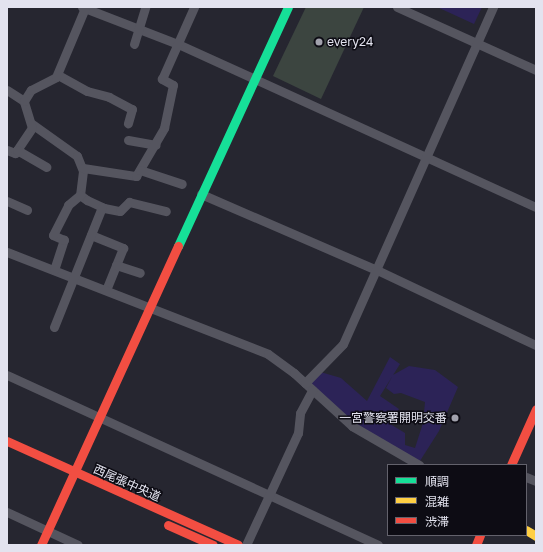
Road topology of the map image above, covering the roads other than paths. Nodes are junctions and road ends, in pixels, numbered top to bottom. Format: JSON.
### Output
{"nodes":[{"id":1,"x":84,"y":7,"type":"edge"},
{"id":2,"x":146,"y":7,"type":"edge"},
{"id":3,"x":194,"y":7,"type":"edge"},
{"id":4,"x":288,"y":7,"type":"edge"},
{"id":5,"x":397,"y":7,"type":"edge"},
{"id":6,"x":493,"y":7,"type":"edge"},
{"id":7,"x":139,"y":27,"type":"junction"},
{"id":8,"x":477,"y":42,"type":"junction"},
{"id":9,"x":134,"y":44,"type":"dead end"},
{"id":10,"x":178,"y":44,"type":"junction"},
{"id":11,"x":536,"y":70,"type":"edge"},
{"id":12,"x":58,"y":75,"type":"junction"},
{"id":13,"x":255,"y":80,"type":"junction"},
{"id":14,"x":7,"y":90,"type":"edge"},
{"id":15,"x":24,"y":101,"type":"junction"},
{"id":16,"x":128,"y":123,"type":"dead end"},
{"id":17,"x":32,"y":124,"type":"junction"},
{"id":18,"x":128,"y":140,"type":"dead end"},
{"id":19,"x":156,"y":145,"type":"junction"},
{"id":20,"x":7,"y":150,"type":"edge"},
{"id":21,"x":17,"y":150,"type":"junction"},
{"id":22,"x":428,"y":156,"type":"junction"},
{"id":23,"x":47,"y":167,"type":"dead end"},
{"id":24,"x":82,"y":168,"type":"junction"},
{"id":25,"x":140,"y":170,"type":"junction"},
{"id":26,"x":182,"y":184,"type":"dead end"},
{"id":27,"x":202,"y":194,"type":"junction"},
{"id":28,"x":80,"y":195,"type":"junction"},
{"id":29,"x":7,"y":201,"type":"edge"},
{"id":30,"x":102,"y":207,"type":"junction"},
{"id":31,"x":536,"y":207,"type":"edge"},
{"id":32,"x":27,"y":210,"type":"dead end"},
{"id":33,"x":166,"y":211,"type":"dead end"},
{"id":34,"x":91,"y":235,"type":"junction"},
{"id":35,"x":7,"y":252,"type":"edge"},
{"id":36,"x":116,"y":265,"type":"junction"},
{"id":37,"x":54,"y":270,"type":"junction"},
{"id":38,"x":377,"y":270,"type":"junction"},
{"id":39,"x":140,"y":273,"type":"dead end"},
{"id":40,"x":74,"y":277,"type":"junction"},
{"id":41,"x":106,"y":290,"type":"junction"},
{"id":42,"x":150,"y":307,"type":"junction"},
{"id":43,"x":54,"y":327,"type":"dead end"},
{"id":44,"x":536,"y":345,"type":"edge"},
{"id":45,"x":7,"y":375,"type":"edge"},
{"id":46,"x":305,"y":383,"type":"junction"},
{"id":47,"x":312,"y":390,"type":"junction"},
{"id":48,"x":536,"y":409,"type":"edge"},
{"id":49,"x":100,"y":418,"type":"junction"},
{"id":50,"x":7,"y":441,"type":"edge"},
{"id":51,"x":7,"y":452,"type":"edge"},
{"id":52,"x":417,"y":464,"type":"edge"},
{"id":53,"x":511,"y":464,"type":"edge"},
{"id":54,"x":42,"y":468,"type":"dead end"},
{"id":55,"x":71,"y":479,"type":"junction"},
{"id":56,"x":268,"y":495,"type":"junction"},
{"id":57,"x":7,"y":512,"type":"edge"},
{"id":58,"x":156,"y":519,"type":"dead end"},
{"id":59,"x":48,"y":530,"type":"junction"},
{"id":60,"x":527,"y":531,"type":"edge"},
{"id":61,"x":536,"y":536,"type":"edge"},
{"id":62,"x":41,"y":545,"type":"edge"},
{"id":63,"x":78,"y":545,"type":"edge"},
{"id":64,"x":213,"y":545,"type":"edge"},
{"id":65,"x":238,"y":545,"type":"edge"},
{"id":66,"x":246,"y":545,"type":"edge"},
{"id":67,"x":378,"y":545,"type":"edge"}],
"edges":[{"from":1,"to":7,"type":"street"},
{"from":1,"to":12,"type":"street"},
{"from":2,"to":7,"type":"street"},
{"from":3,"to":10,"type":"street"},
{"from":4,"to":13,"type":"street"},
{"from":5,"to":8,"type":"street"},
{"from":6,"to":8,"type":"street"},
{"from":7,"to":9,"type":"street"},
{"from":7,"to":10,"type":"street"},
{"from":8,"to":11,"type":"street"},
{"from":8,"to":22,"type":"street"},
{"from":10,"to":13,"type":"street"},
{"from":10,"to":19,"type":"street"},
{"from":12,"to":15,"type":"street"},
{"from":12,"to":16,"type":"street"},
{"from":13,"to":22,"type":"street"},
{"from":13,"to":27,"type":"street"},
{"from":14,"to":15,"type":"street"},
{"from":15,"to":17,"type":"street"},
{"from":17,"to":21,"type":"street"},
{"from":17,"to":24,"type":"street"},
{"from":18,"to":19,"type":"street"},
{"from":19,"to":25,"type":"street"},
{"from":20,"to":21,"type":"street"},
{"from":21,"to":23,"type":"street"},
{"from":22,"to":31,"type":"street"},
{"from":22,"to":38,"type":"street"},
{"from":24,"to":25,"type":"street"},
{"from":24,"to":28,"type":"street"},
{"from":25,"to":26,"type":"street"},
{"from":27,"to":38,"type":"street"},
{"from":27,"to":42,"type":"street"},
{"from":28,"to":30,"type":"street"},
{"from":28,"to":37,"type":"street"},
{"from":29,"to":32,"type":"street"},
{"from":30,"to":33,"type":"street"},
{"from":30,"to":34,"type":"street"},
{"from":34,"to":36,"type":"street"},
{"from":34,"to":40,"type":"street"},
{"from":35,"to":37,"type":"street"},
{"from":36,"to":39,"type":"street"},
{"from":36,"to":41,"type":"street"},
{"from":37,"to":40,"type":"street"},
{"from":38,"to":44,"type":"street"},
{"from":38,"to":46,"type":"street"},
{"from":40,"to":41,"type":"street"},
{"from":40,"to":43,"type":"street"},
{"from":41,"to":42,"type":"street"},
{"from":42,"to":46,"type":"street"},
{"from":42,"to":49,"type":"street"},
{"from":45,"to":49,"type":"street"},
{"from":46,"to":47,"type":"street"},
{"from":47,"to":52,"type":"street"},
{"from":47,"to":56,"type":"street"},
{"from":48,"to":53,"type":"street"},
{"from":49,"to":55,"type":"street"},
{"from":49,"to":56,"type":"street"},
{"from":50,"to":55,"type":"street","name":"西尾張中央道"},
{"from":51,"to":54,"type":"street"},
{"from":55,"to":59,"type":"street"},
{"from":55,"to":65,"type":"street","name":"西尾張中央道"},
{"from":56,"to":66,"type":"street"},
{"from":56,"to":67,"type":"street"},
{"from":57,"to":59,"type":"street"},
{"from":58,"to":64,"type":"street","name":"西尾張中央道"},
{"from":59,"to":62,"type":"street"},
{"from":59,"to":63,"type":"street"},
{"from":60,"to":61,"type":"street"}]}
